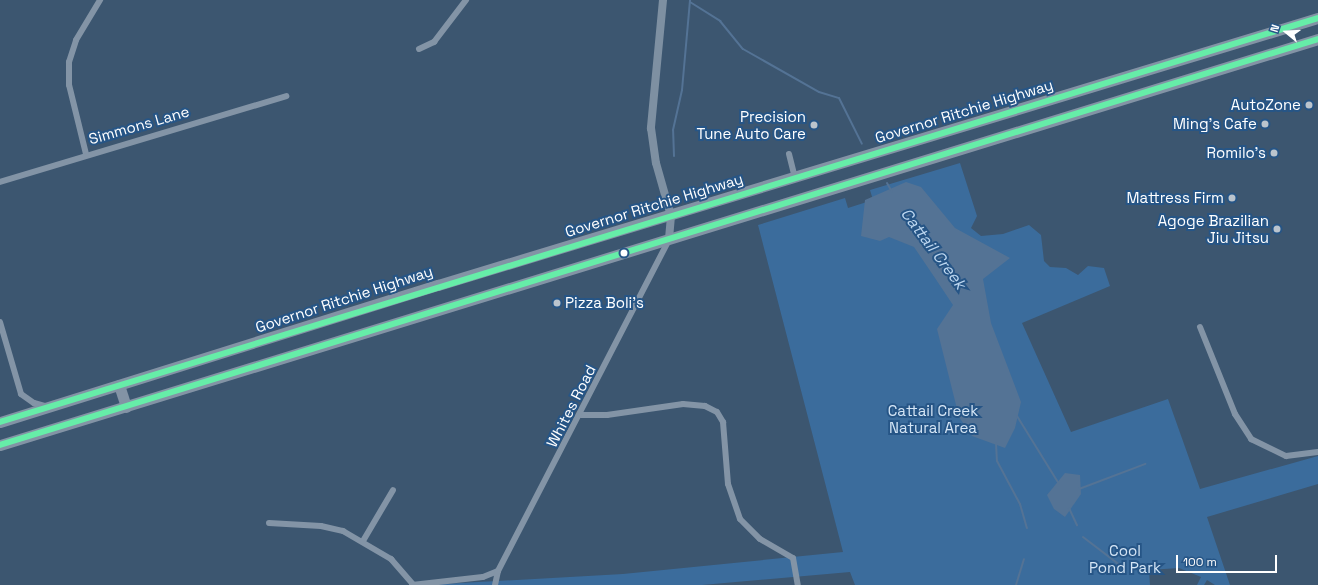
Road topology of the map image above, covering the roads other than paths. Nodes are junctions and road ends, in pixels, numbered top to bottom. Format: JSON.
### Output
{"nodes":[{"id":1,"x":100,"y":0,"type":"edge"},
{"id":2,"x":466,"y":0,"type":"edge"},
{"id":3,"x":663,"y":0,"type":"edge"},
{"id":4,"x":1318,"y":18,"type":"edge"},
{"id":5,"x":1318,"y":39,"type":"edge"},
{"id":6,"x":420,"y":49,"type":"dead end"},
{"id":7,"x":286,"y":96,"type":"dead end"},
{"id":8,"x":86,"y":154,"type":"junction"},
{"id":9,"x":789,"y":154,"type":"dead end"},
{"id":10,"x":795,"y":178,"type":"junction"},
{"id":11,"x":0,"y":182,"type":"edge"},
{"id":12,"x":672,"y":216,"type":"junction"},
{"id":13,"x":669,"y":239,"type":"junction"},
{"id":14,"x":0,"y":322,"type":"edge"},
{"id":15,"x":1200,"y":327,"type":"dead end"},
{"id":16,"x":119,"y":384,"type":"junction"},
{"id":17,"x":52,"y":407,"type":"junction"},
{"id":18,"x":126,"y":407,"type":"junction"},
{"id":19,"x":581,"y":415,"type":"junction"},
{"id":20,"x":0,"y":422,"type":"edge"},
{"id":21,"x":0,"y":446,"type":"edge"},
{"id":22,"x":1318,"y":452,"type":"edge"},
{"id":23,"x":393,"y":490,"type":"dead end"},
{"id":24,"x":269,"y":523,"type":"dead end"},
{"id":25,"x":363,"y":541,"type":"junction"},
{"id":26,"x":498,"y":571,"type":"junction"},
{"id":27,"x":412,"y":585,"type":"edge"},
{"id":28,"x":495,"y":585,"type":"edge"},
{"id":29,"x":798,"y":585,"type":"edge"}],
"edges":[{"from":1,"to":8,"type":"street"},
{"from":2,"to":6,"type":"street"},
{"from":3,"to":12,"type":"main road"},
{"from":4,"to":10,"type":"highway","name":"Governor Ritchie Highway"},
{"from":5,"to":13,"type":"highway"},
{"from":7,"to":8,"type":"street","name":"Simmons Lane"},
{"from":8,"to":11,"type":"street","name":"Simmons Lane"},
{"from":9,"to":10,"type":"street"},
{"from":10,"to":12,"type":"highway","name":"Governor Ritchie Highway"},
{"from":12,"to":13,"type":"main road"},
{"from":12,"to":16,"type":"highway","name":"Governor Ritchie Highway"},
{"from":13,"to":18,"type":"highway"},
{"from":13,"to":19,"type":"street","name":"Whites Road"},
{"from":14,"to":17,"type":"street"},
{"from":15,"to":22,"type":"street"},
{"from":16,"to":17,"type":"highway","name":"Governor Ritchie Highway"},
{"from":16,"to":18,"type":"highway"},
{"from":17,"to":20,"type":"highway","name":"Governor Ritchie Highway"},
{"from":18,"to":21,"type":"highway"},
{"from":19,"to":26,"type":"street","name":"Whites Road"},
{"from":19,"to":29,"type":"street"},
{"from":23,"to":25,"type":"street"},
{"from":24,"to":25,"type":"street"},
{"from":25,"to":27,"type":"street"},
{"from":26,"to":27,"type":"street"},
{"from":26,"to":28,"type":"street","name":"Whites Road"}]}
